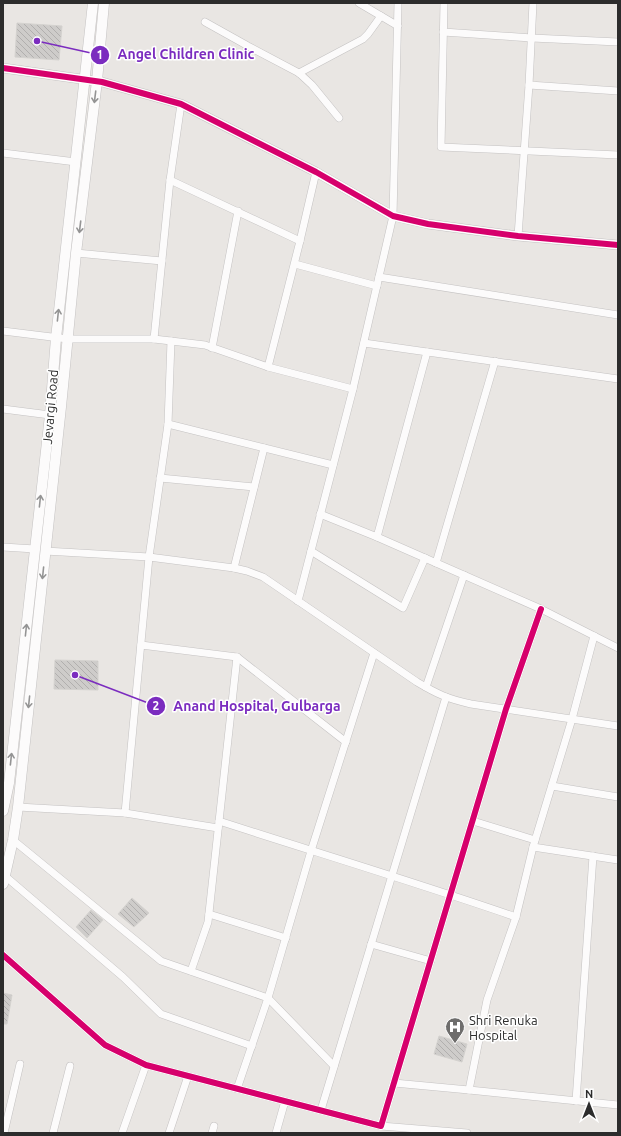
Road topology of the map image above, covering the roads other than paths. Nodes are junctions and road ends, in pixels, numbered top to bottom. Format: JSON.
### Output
{"nodes":[{"id":1,"x":93,"y":3,"type":"edge"},
{"id":2,"x":104,"y":3,"type":"edge"},
{"id":3,"x":359,"y":3,"type":"edge"},
{"id":4,"x":398,"y":3,"type":"edge"},
{"id":5,"x":444,"y":3,"type":"edge"},
{"id":6,"x":533,"y":3,"type":"edge"},
{"id":7,"x":381,"y":16,"type":"junction"},
{"id":8,"x":205,"y":22,"type":"dead end"},
{"id":9,"x":398,"y":26,"type":"junction"},
{"id":10,"x":443,"y":32,"type":"junction"},
{"id":11,"x":532,"y":38,"type":"junction"},
{"id":12,"x":618,"y":42,"type":"edge"},
{"id":13,"x":3,"y":68,"type":"edge"},
{"id":14,"x":299,"y":73,"type":"junction"},
{"id":15,"x":85,"y":79,"type":"junction"},
{"id":16,"x":97,"y":81,"type":"junction"},
{"id":17,"x":529,"y":85,"type":"junction"},
{"id":18,"x":618,"y":91,"type":"edge"},
{"id":19,"x":181,"y":104,"type":"junction"},
{"id":20,"x":338,"y":118,"type":"dead end"},
{"id":21,"x":524,"y":151,"type":"junction"},
{"id":22,"x":3,"y":153,"type":"edge"},
{"id":23,"x":618,"y":155,"type":"edge"},
{"id":24,"x":76,"y":162,"type":"junction"},
{"id":25,"x":316,"y":172,"type":"junction"},
{"id":26,"x":170,"y":180,"type":"junction"},
{"id":27,"x":238,"y":211,"type":"junction"},
{"id":28,"x":393,"y":216,"type":"junction"},
{"id":29,"x":518,"y":236,"type":"junction"},
{"id":30,"x":300,"y":241,"type":"junction"},
{"id":31,"x":618,"y":245,"type":"edge"},
{"id":32,"x":76,"y":253,"type":"junction"},
{"id":33,"x":162,"y":261,"type":"junction"},
{"id":34,"x":294,"y":264,"type":"junction"},
{"id":35,"x":379,"y":277,"type":"junction"},
{"id":36,"x":377,"y":286,"type":"junction"},
{"id":37,"x":618,"y":315,"type":"edge"},
{"id":38,"x":3,"y":331,"type":"edge"},
{"id":39,"x":56,"y":338,"type":"junction"},
{"id":40,"x":68,"y":339,"type":"junction"},
{"id":41,"x":154,"y":339,"type":"junction"},
{"id":42,"x":171,"y":341,"type":"junction"},
{"id":43,"x":364,"y":343,"type":"junction"},
{"id":44,"x":212,"y":348,"type":"junction"},
{"id":45,"x":427,"y":352,"type":"junction"},
{"id":46,"x":495,"y":361,"type":"junction"},
{"id":47,"x":268,"y":367,"type":"junction"},
{"id":48,"x":618,"y":379,"type":"edge"},
{"id":49,"x":353,"y":389,"type":"junction"},
{"id":50,"x":3,"y":409,"type":"edge"},
{"id":51,"x":50,"y":415,"type":"junction"},
{"id":52,"x":168,"y":424,"type":"junction"},
{"id":53,"x":264,"y":448,"type":"junction"},
{"id":54,"x":333,"y":465,"type":"junction"},
{"id":55,"x":160,"y":478,"type":"junction"},
{"id":56,"x":254,"y":487,"type":"junction"},
{"id":57,"x":320,"y":514,"type":"junction"},
{"id":58,"x":377,"y":537,"type":"junction"},
{"id":59,"x":3,"y":547,"type":"edge"},
{"id":60,"x":35,"y":549,"type":"junction"},
{"id":61,"x":46,"y":551,"type":"junction"},
{"id":62,"x":311,"y":551,"type":"junction"},
{"id":63,"x":149,"y":557,"type":"junction"},
{"id":64,"x":426,"y":558,"type":"junction"},
{"id":65,"x":436,"y":563,"type":"junction"},
{"id":66,"x":234,"y":568,"type":"junction"},
{"id":67,"x":464,"y":575,"type":"junction"},
{"id":68,"x":298,"y":601,"type":"junction"},
{"id":69,"x":541,"y":609,"type":"junction"},
{"id":70,"x":594,"y":636,"type":"junction"},
{"id":71,"x":141,"y":645,"type":"junction"},
{"id":72,"x":618,"y":648,"type":"edge"},
{"id":73,"x":374,"y":653,"type":"junction"},
{"id":74,"x":237,"y":657,"type":"junction"},
{"id":75,"x":426,"y":687,"type":"junction"},
{"id":76,"x":446,"y":698,"type":"junction"},
{"id":77,"x":506,"y":710,"type":"junction"},
{"id":78,"x":572,"y":719,"type":"junction"},
{"id":79,"x":618,"y":726,"type":"edge"},
{"id":80,"x":346,"y":742,"type":"junction"},
{"id":81,"x":6,"y":783,"type":"edge"},
{"id":82,"x":552,"y":786,"type":"junction"},
{"id":83,"x":618,"y":797,"type":"edge"},
{"id":84,"x":18,"y":807,"type":"junction"},
{"id":85,"x":3,"y":811,"type":"edge"},
{"id":86,"x":125,"y":813,"type":"junction"},
{"id":87,"x":473,"y":821,"type":"junction"},
{"id":88,"x":218,"y":824,"type":"junction"},
{"id":89,"x":13,"y":840,"type":"junction"},
{"id":90,"x":534,"y":844,"type":"junction"},
{"id":91,"x":311,"y":851,"type":"junction"},
{"id":92,"x":593,"y":856,"type":"junction"},
{"id":93,"x":618,"y":860,"type":"edge"},
{"id":94,"x":392,"y":875,"type":"junction"},
{"id":95,"x":4,"y":880,"type":"edge"},
{"id":96,"x":451,"y":894,"type":"junction"},
{"id":97,"x":209,"y":914,"type":"junction"},
{"id":98,"x":516,"y":917,"type":"junction"},
{"id":99,"x":286,"y":938,"type":"junction"},
{"id":100,"x":371,"y":944,"type":"junction"},
{"id":101,"x":3,"y":955,"type":"edge"},
{"id":102,"x":431,"y":960,"type":"junction"},
{"id":103,"x":190,"y":971,"type":"junction"},
{"id":104,"x":268,"y":998,"type":"junction"},
{"id":105,"x":252,"y":1046,"type":"junction"},
{"id":106,"x":20,"y":1064,"type":"dead end"},
{"id":107,"x":146,"y":1065,"type":"junction"},
{"id":108,"x":70,"y":1066,"type":"dead end"},
{"id":109,"x":334,"y":1066,"type":"junction"},
{"id":110,"x":188,"y":1076,"type":"junction"},
{"id":111,"x":394,"y":1083,"type":"junction"},
{"id":112,"x":237,"y":1089,"type":"junction"},
{"id":113,"x":469,"y":1090,"type":"junction"},
{"id":114,"x":285,"y":1101,"type":"junction"},
{"id":115,"x":576,"y":1101,"type":"junction"},
{"id":116,"x":618,"y":1105,"type":"edge"},
{"id":117,"x":321,"y":1110,"type":"junction"},
{"id":118,"x":381,"y":1126,"type":"junction"},
{"id":119,"x":403,"y":1130,"type":"edge"},
{"id":120,"x":4,"y":1133,"type":"edge"},
{"id":121,"x":53,"y":1133,"type":"edge"},
{"id":122,"x":122,"y":1133,"type":"edge"},
{"id":123,"x":169,"y":1133,"type":"edge"},
{"id":124,"x":276,"y":1133,"type":"edge"},
{"id":125,"x":467,"y":1133,"type":"edge"}],
"edges":[{"from":1,"to":15,"type":"main road","name":"Jevargi Road"},
{"from":2,"to":16,"type":"main road"},
{"from":3,"to":7,"type":"street"},
{"from":4,"to":9,"type":"street"},
{"from":5,"to":10,"type":"street"},
{"from":6,"to":11,"type":"street"},
{"from":7,"to":9,"type":"street"},
{"from":7,"to":14,"type":"street"},
{"from":8,"to":14,"type":"street"},
{"from":9,"to":28,"type":"street"},
{"from":10,"to":11,"type":"street"},
{"from":10,"to":21,"type":"street"},
{"from":11,"to":12,"type":"street"},
{"from":11,"to":17,"type":"street"},
{"from":13,"to":15,"type":"street"},
{"from":14,"to":20,"type":"street"},
{"from":15,"to":16,"type":"street"},
{"from":15,"to":24,"type":"main road","name":"Jevargi Road"},
{"from":16,"to":19,"type":"street"},
{"from":16,"to":32,"type":"main road","one_way":true},
{"from":17,"to":18,"type":"street"},
{"from":17,"to":21,"type":"street"},
{"from":19,"to":25,"type":"street"},
{"from":19,"to":26,"type":"street"},
{"from":21,"to":23,"type":"street"},
{"from":21,"to":29,"type":"street"},
{"from":22,"to":24,"type":"street"},
{"from":39,"to":24,"type":"main road","name":"Jevargi Road","one_way":true},
{"from":25,"to":28,"type":"street"},
{"from":25,"to":30,"type":"street"},
{"from":26,"to":27,"type":"street"},
{"from":26,"to":33,"type":"street"},
{"from":27,"to":30,"type":"street"},
{"from":27,"to":44,"type":"street"},
{"from":28,"to":29,"type":"street"},
{"from":28,"to":35,"type":"street"},
{"from":29,"to":31,"type":"street"},
{"from":30,"to":34,"type":"street"},
{"from":32,"to":33,"type":"street"},
{"from":32,"to":40,"type":"main road"},
{"from":33,"to":41,"type":"street"},
{"from":34,"to":36,"type":"street"},
{"from":34,"to":47,"type":"street"},
{"from":35,"to":36,"type":"street"},
{"from":35,"to":37,"type":"street"},
{"from":36,"to":43,"type":"street"},
{"from":38,"to":39,"type":"street"},
{"from":39,"to":40,"type":"street"},
{"from":39,"to":51,"type":"main road","name":"Jevargi Road"},
{"from":40,"to":41,"type":"street"},
{"from":40,"to":61,"type":"main road"},
{"from":41,"to":42,"type":"street"},
{"from":42,"to":44,"type":"street"},
{"from":42,"to":52,"type":"street"},
{"from":43,"to":45,"type":"street"},
{"from":43,"to":49,"type":"street"},
{"from":44,"to":47,"type":"street"},
{"from":45,"to":46,"type":"street"},
{"from":45,"to":58,"type":"street"},
{"from":46,"to":48,"type":"street"},
{"from":46,"to":65,"type":"street"},
{"from":47,"to":49,"type":"street"},
{"from":49,"to":54,"type":"street"},
{"from":50,"to":51,"type":"street"},
{"from":60,"to":51,"type":"main road","name":"Jevargi Road","one_way":true},
{"from":52,"to":53,"type":"street"},
{"from":52,"to":55,"type":"street"},
{"from":53,"to":54,"type":"street"},
{"from":53,"to":56,"type":"street"},
{"from":54,"to":57,"type":"street"},
{"from":55,"to":56,"type":"street"},
{"from":55,"to":63,"type":"street"},
{"from":56,"to":66,"type":"street"},
{"from":57,"to":58,"type":"street"},
{"from":57,"to":62,"type":"street"},
{"from":58,"to":64,"type":"street"},
{"from":59,"to":60,"type":"street"},
{"from":81,"to":60,"type":"main road","name":"Jevargi Road","one_way":true},
{"from":61,"to":63,"type":"street"},
{"from":61,"to":84,"type":"main road","one_way":true},
{"from":62,"to":64,"type":"street"},
{"from":62,"to":68,"type":"street"},
{"from":63,"to":66,"type":"street"},
{"from":63,"to":71,"type":"street"},
{"from":64,"to":65,"type":"street"},
{"from":65,"to":67,"type":"street"},
{"from":66,"to":68,"type":"street"},
{"from":67,"to":69,"type":"street"},
{"from":67,"to":75,"type":"street"},
{"from":68,"to":73,"type":"street"},
{"from":69,"to":70,"type":"street"},
{"from":69,"to":77,"type":"street"},
{"from":70,"to":72,"type":"street"},
{"from":70,"to":78,"type":"street"},
{"from":71,"to":74,"type":"street"},
{"from":71,"to":86,"type":"street"},
{"from":73,"to":75,"type":"street"},
{"from":73,"to":80,"type":"street"},
{"from":74,"to":80,"type":"street"},
{"from":74,"to":88,"type":"street"},
{"from":75,"to":76,"type":"street"},
{"from":76,"to":77,"type":"street"},
{"from":76,"to":94,"type":"street"},
{"from":77,"to":78,"type":"street"},
{"from":77,"to":87,"type":"street"},
{"from":78,"to":79,"type":"street"},
{"from":78,"to":82,"type":"street"},
{"from":80,"to":91,"type":"street"},
{"from":81,"to":85,"type":"main road","name":"Jevargi Road"},
{"from":82,"to":83,"type":"street"},
{"from":82,"to":90,"type":"street"},
{"from":84,"to":86,"type":"street"},
{"from":84,"to":89,"type":"main road"},
{"from":86,"to":88,"type":"street"},
{"from":87,"to":90,"type":"street"},
{"from":87,"to":96,"type":"street"},
{"from":88,"to":91,"type":"street"},
{"from":88,"to":97,"type":"street"},
{"from":89,"to":95,"type":"main road"},
{"from":89,"to":103,"type":"street"},
{"from":90,"to":92,"type":"street"},
{"from":90,"to":98,"type":"street"},
{"from":91,"to":94,"type":"street"},
{"from":91,"to":99,"type":"street"},
{"from":92,"to":93,"type":"street"},
{"from":92,"to":115,"type":"street"},
{"from":94,"to":96,"type":"street"},
{"from":94,"to":100,"type":"street"},
{"from":95,"to":105,"type":"street"},
{"from":96,"to":98,"type":"street"},
{"from":96,"to":102,"type":"street"},
{"from":97,"to":99,"type":"street"},
{"from":97,"to":103,"type":"street"},
{"from":98,"to":113,"type":"street"},
{"from":99,"to":104,"type":"street"},
{"from":100,"to":102,"type":"street"},
{"from":100,"to":109,"type":"street"},
{"from":101,"to":107,"type":"street"},
{"from":102,"to":111,"type":"street"},
{"from":103,"to":104,"type":"street"},
{"from":104,"to":105,"type":"street"},
{"from":104,"to":109,"type":"street"},
{"from":105,"to":112,"type":"street"},
{"from":106,"to":120,"type":"street"},
{"from":107,"to":110,"type":"street"},
{"from":107,"to":122,"type":"street"},
{"from":108,"to":121,"type":"street"},
{"from":109,"to":117,"type":"street"},
{"from":110,"to":112,"type":"street"},
{"from":110,"to":123,"type":"street"},
{"from":111,"to":113,"type":"street"},
{"from":111,"to":118,"type":"street"},
{"from":112,"to":114,"type":"street"},
{"from":113,"to":115,"type":"street"},
{"from":114,"to":117,"type":"street"},
{"from":114,"to":124,"type":"street"},
{"from":115,"to":116,"type":"street"},
{"from":117,"to":118,"type":"street"},
{"from":118,"to":119,"type":"street"},
{"from":119,"to":125,"type":"street"}]}
